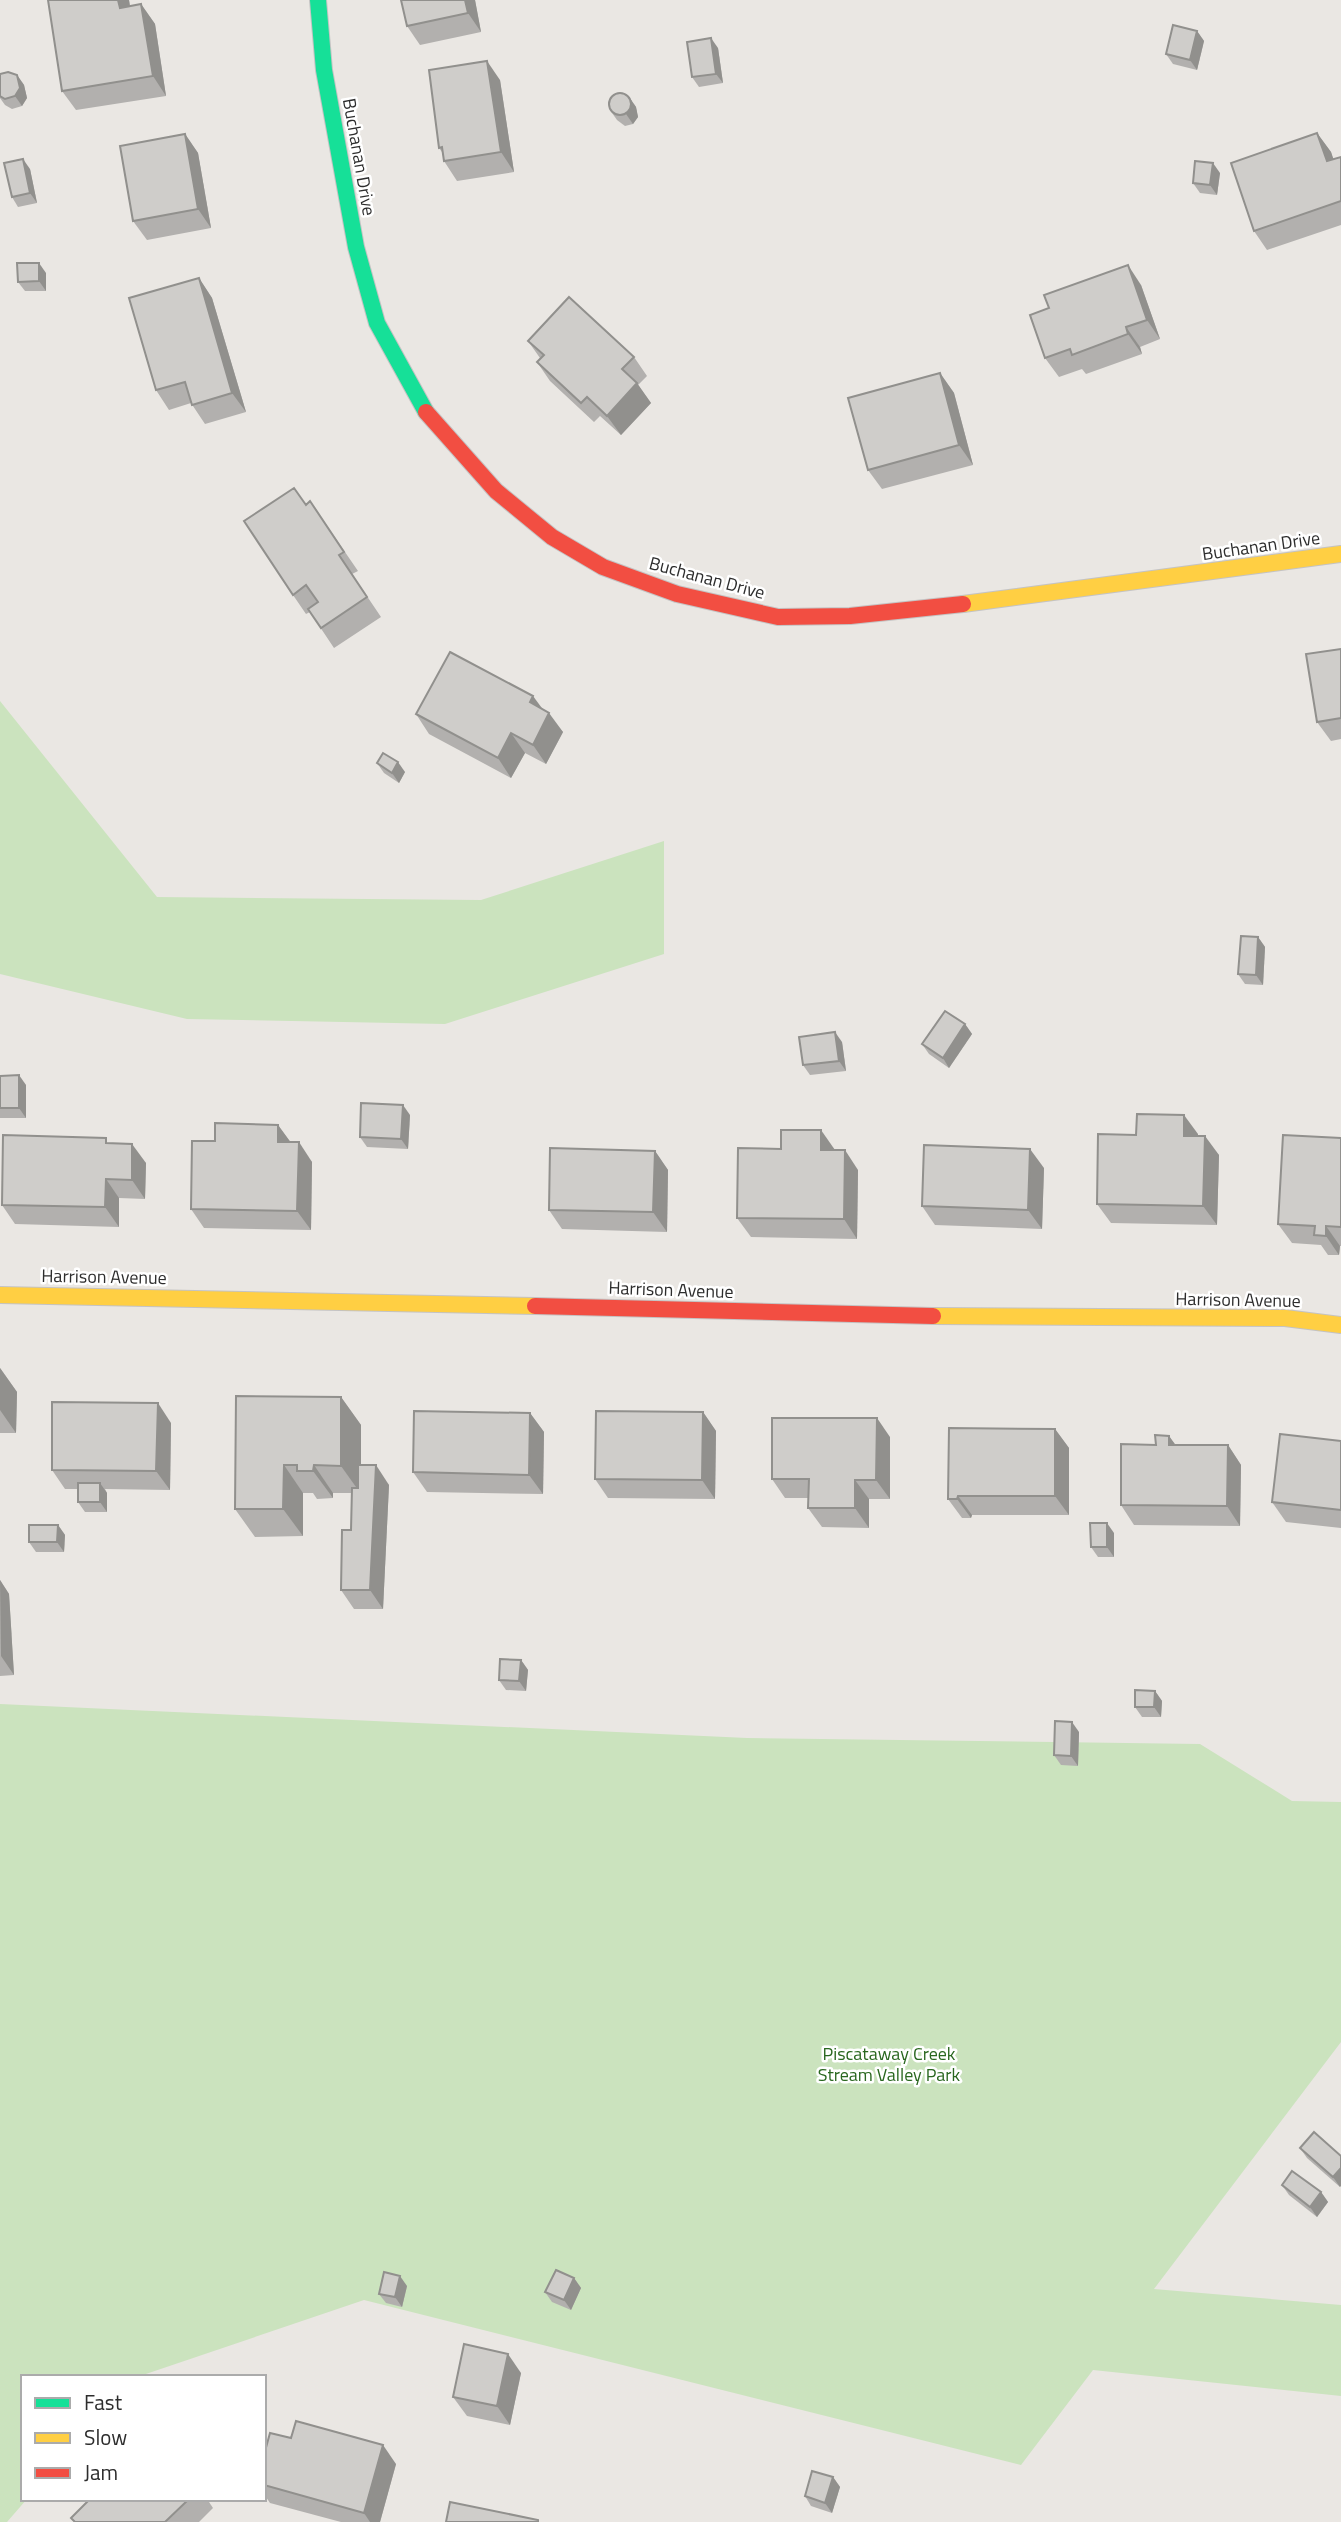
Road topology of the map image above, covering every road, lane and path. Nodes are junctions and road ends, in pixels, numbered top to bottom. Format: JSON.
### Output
{"nodes":[{"id":1,"x":318,"y":0,"type":"edge"},
{"id":2,"x":1341,"y":554,"type":"edge"},
{"id":3,"x":0,"y":1295,"type":"edge"},
{"id":4,"x":1341,"y":1325,"type":"edge"}],
"edges":[{"from":1,"to":2,"type":"street","name":"Buchanan Drive"},
{"from":3,"to":4,"type":"street","name":"Harrison Avenue"}]}
